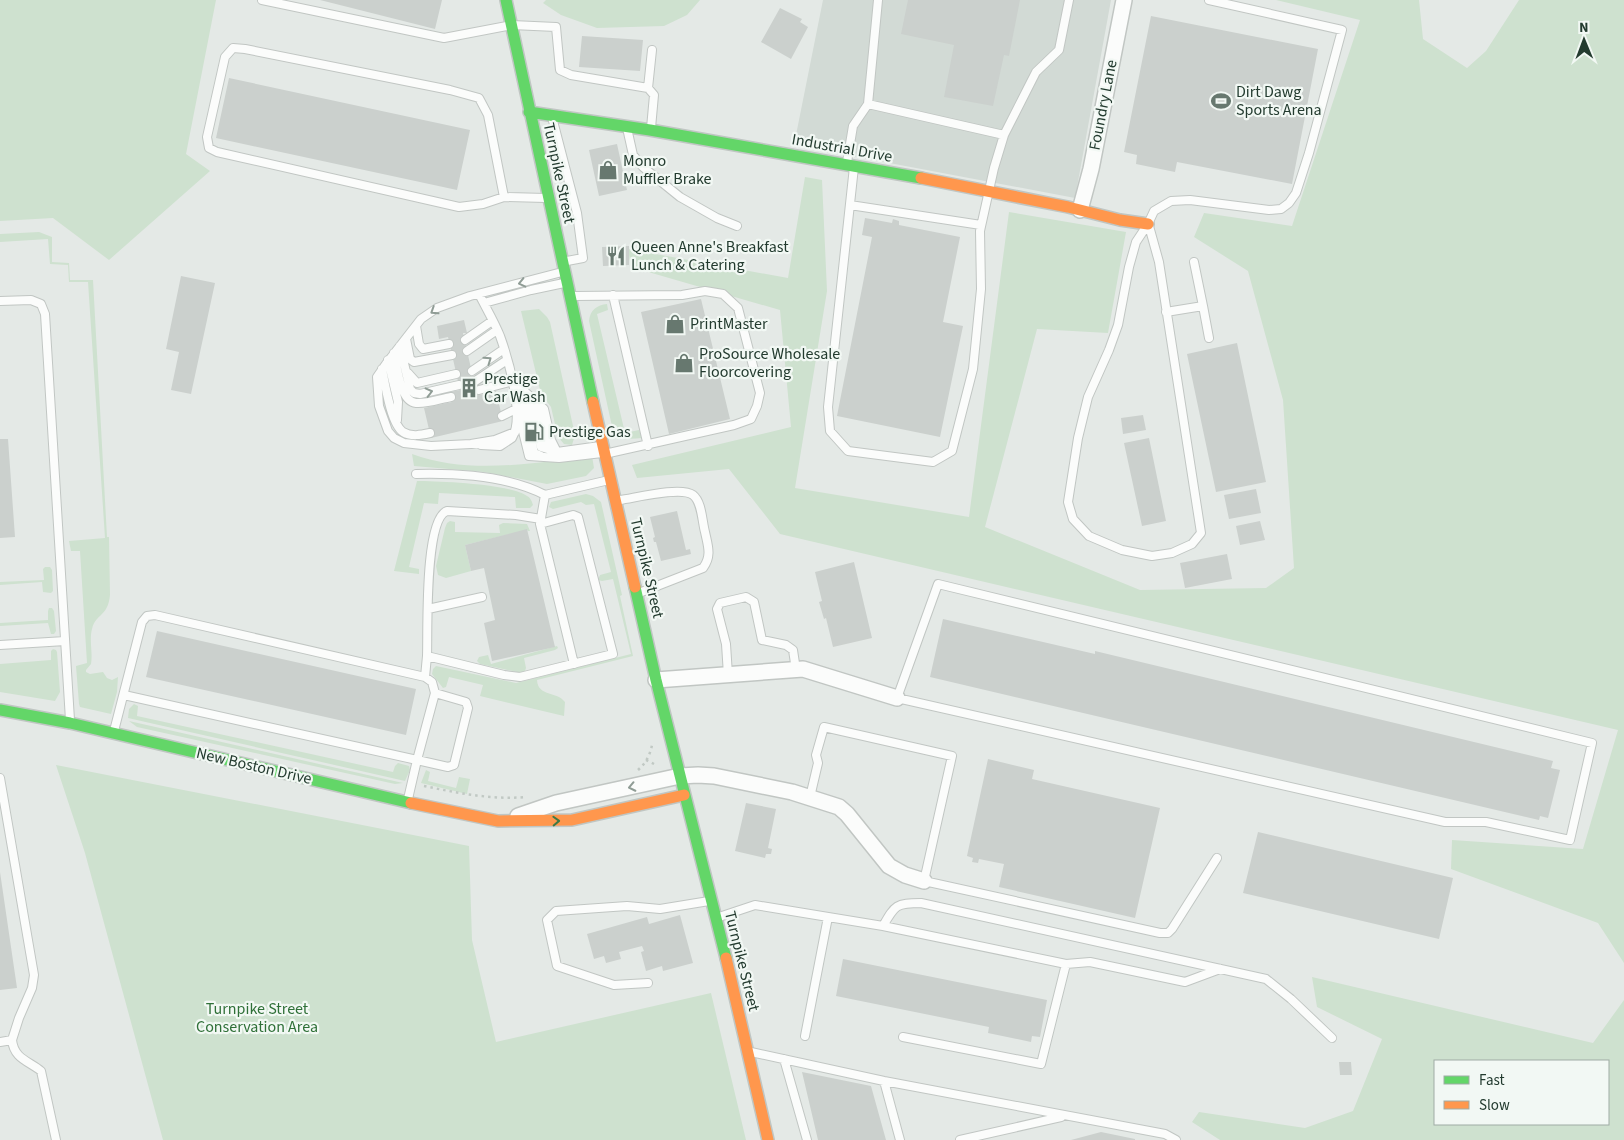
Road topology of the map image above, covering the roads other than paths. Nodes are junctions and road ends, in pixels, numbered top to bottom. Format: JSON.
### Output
{"nodes":[{"id":1,"x":262,"y":0,"type":"edge"},
{"id":2,"x":506,"y":0,"type":"edge"},
{"id":3,"x":878,"y":0,"type":"edge"},
{"id":4,"x":1069,"y":0,"type":"edge"},
{"id":5,"x":1124,"y":0,"type":"edge"},
{"id":6,"x":1209,"y":0,"type":"edge"},
{"id":7,"x":512,"y":25,"type":"junction"},
{"id":8,"x":652,"y":50,"type":"dead end"},
{"id":9,"x":648,"y":88,"type":"junction"},
{"id":10,"x":868,"y":104,"type":"junction"},
{"id":11,"x":529,"y":112,"type":"junction"},
{"id":12,"x":552,"y":114,"type":"junction"},
{"id":13,"x":626,"y":126,"type":"junction"},
{"id":14,"x":650,"y":130,"type":"junction"},
{"id":15,"x":1004,"y":135,"type":"junction"},
{"id":16,"x":850,"y":166,"type":"junction"},
{"id":17,"x":989,"y":192,"type":"junction"},
{"id":18,"x":504,"y":197,"type":"junction"},
{"id":19,"x":548,"y":198,"type":"junction"},
{"id":20,"x":850,"y":205,"type":"junction"},
{"id":21,"x":1080,"y":210,"type":"junction"},
{"id":22,"x":1148,"y":224,"type":"junction"},
{"id":23,"x":981,"y":225,"type":"junction"},
{"id":24,"x":737,"y":226,"type":"dead end"},
{"id":25,"x":1194,"y":262,"type":"dead end"},
{"id":26,"x":564,"y":272,"type":"junction"},
{"id":27,"x":480,"y":294,"type":"junction"},
{"id":28,"x":613,"y":295,"type":"junction"},
{"id":29,"x":569,"y":296,"type":"junction"},
{"id":30,"x":0,"y":301,"type":"edge"},
{"id":31,"x":484,"y":303,"type":"junction"},
{"id":32,"x":1203,"y":306,"type":"junction"},
{"id":33,"x":1166,"y":312,"type":"junction"},
{"id":34,"x":492,"y":321,"type":"junction"},
{"id":35,"x":416,"y":326,"type":"junction"},
{"id":36,"x":497,"y":330,"type":"junction"},
{"id":37,"x":1208,"y":338,"type":"dead end"},
{"id":38,"x":406,"y":339,"type":"junction"},
{"id":39,"x":465,"y":340,"type":"dead end"},
{"id":40,"x":449,"y":344,"type":"dead end"},
{"id":41,"x":400,"y":346,"type":"junction"},
{"id":42,"x":504,"y":349,"type":"junction"},
{"id":43,"x":467,"y":351,"type":"dead end"},
{"id":44,"x":394,"y":353,"type":"junction"},
{"id":45,"x":452,"y":355,"type":"dead end"},
{"id":46,"x":388,"y":360,"type":"junction"},
{"id":47,"x":507,"y":360,"type":"junction"},
{"id":48,"x":382,"y":370,"type":"junction"},
{"id":49,"x":405,"y":370,"type":"junction"},
{"id":50,"x":472,"y":371,"type":"dead end"},
{"id":51,"x":456,"y":374,"type":"dead end"},
{"id":52,"x":513,"y":381,"type":"junction"},
{"id":53,"x":474,"y":382,"type":"dead end"},
{"id":54,"x":459,"y":384,"type":"dead end"},
{"id":55,"x":479,"y":390,"type":"dead end"},
{"id":56,"x":451,"y":397,"type":"dead end"},
{"id":57,"x":516,"y":409,"type":"junction"},
{"id":58,"x":502,"y":416,"type":"dead end"},
{"id":59,"x":397,"y":424,"type":"junction"},
{"id":60,"x":430,"y":433,"type":"dead end"},
{"id":61,"x":648,"y":446,"type":"junction"},
{"id":62,"x":604,"y":451,"type":"junction"},
{"id":63,"x":558,"y":455,"type":"junction"},
{"id":64,"x":416,"y":474,"type":"dead end"},
{"id":65,"x":610,"y":479,"type":"junction"},
{"id":66,"x":546,"y":495,"type":"junction"},
{"id":67,"x":616,"y":501,"type":"junction"},
{"id":68,"x":540,"y":522,"type":"junction"},
{"id":69,"x":636,"y":594,"type":"junction"},
{"id":70,"x":482,"y":597,"type":"dead end"},
{"id":71,"x":428,"y":610,"type":"junction"},
{"id":72,"x":65,"y":641,"type":"junction"},
{"id":73,"x":0,"y":645,"type":"edge"},
{"id":74,"x":427,"y":656,"type":"junction"},
{"id":75,"x":574,"y":664,"type":"junction"},
{"id":76,"x":796,"y":670,"type":"junction"},
{"id":77,"x":728,"y":675,"type":"junction"},
{"id":78,"x":425,"y":677,"type":"junction"},
{"id":79,"x":656,"y":680,"type":"junction"},
{"id":80,"x":435,"y":693,"type":"junction"},
{"id":81,"x":124,"y":695,"type":"junction"},
{"id":82,"x":898,"y":698,"type":"junction"},
{"id":83,"x":0,"y":710,"type":"edge"},
{"id":84,"x":70,"y":723,"type":"junction"},
{"id":85,"x":113,"y":733,"type":"junction"},
{"id":86,"x":417,"y":760,"type":"junction"},
{"id":87,"x":680,"y":776,"type":"junction"},
{"id":88,"x":0,"y":778,"type":"edge"},
{"id":89,"x":684,"y":796,"type":"junction"},
{"id":90,"x":810,"y":797,"type":"junction"},
{"id":91,"x":408,"y":802,"type":"junction"},
{"id":92,"x":508,"y":820,"type":"junction"},
{"id":93,"x":1217,"y":858,"type":"dead end"},
{"id":94,"x":924,"y":881,"type":"junction"},
{"id":95,"x":711,"y":901,"type":"junction"},
{"id":96,"x":828,"y":917,"type":"junction"},
{"id":97,"x":715,"y":918,"type":"junction"},
{"id":98,"x":883,"y":926,"type":"junction"},
{"id":99,"x":1066,"y":964,"type":"junction"},
{"id":100,"x":1220,"y":969,"type":"junction"},
{"id":101,"x":648,"y":983,"type":"dead end"},
{"id":102,"x":805,"y":1036,"type":"dead end"},
{"id":103,"x":903,"y":1037,"type":"dead end"},
{"id":104,"x":1332,"y":1038,"type":"dead end"},
{"id":105,"x":12,"y":1040,"type":"junction"},
{"id":106,"x":0,"y":1042,"type":"edge"},
{"id":107,"x":746,"y":1051,"type":"junction"},
{"id":108,"x":784,"y":1059,"type":"junction"},
{"id":109,"x":884,"y":1081,"type":"junction"},
{"id":110,"x":1065,"y":1116,"type":"junction"},
{"id":111,"x":56,"y":1140,"type":"edge"},
{"id":112,"x":768,"y":1140,"type":"edge"},
{"id":113,"x":807,"y":1140,"type":"edge"},
{"id":114,"x":900,"y":1140,"type":"edge"},
{"id":115,"x":960,"y":1140,"type":"edge"},
{"id":116,"x":1176,"y":1140,"type":"edge"}],
"edges":[{"from":1,"to":7,"type":"lane"},
{"from":2,"to":7,"type":"street","name":"Turnpike Street"},
{"from":3,"to":10,"type":"lane"},
{"from":4,"to":15,"type":"lane"},
{"from":5,"to":21,"type":"street","name":"Foundry Lane"},
{"from":6,"to":22,"type":"lane"},
{"from":7,"to":9,"type":"lane"},
{"from":7,"to":11,"type":"street","name":"Turnpike Street"},
{"from":8,"to":9,"type":"lane"},
{"from":9,"to":14,"type":"lane"},
{"from":10,"to":15,"type":"lane"},
{"from":10,"to":16,"type":"lane"},
{"from":11,"to":12,"type":"street","name":"Industrial Drive"},
{"from":11,"to":19,"type":"street","name":"Turnpike Street"},
{"from":12,"to":13,"type":"street","name":"Industrial Drive"},
{"from":12,"to":26,"type":"lane"},
{"from":13,"to":14,"type":"street","name":"Industrial Drive"},
{"from":13,"to":24,"type":"lane"},
{"from":14,"to":16,"type":"street","name":"Industrial Drive"},
{"from":15,"to":17,"type":"lane"},
{"from":16,"to":17,"type":"street","name":"Industrial Drive"},
{"from":16,"to":20,"type":"lane"},
{"from":17,"to":21,"type":"street","name":"Industrial Drive"},
{"from":17,"to":23,"type":"lane"},
{"from":18,"to":18,"type":"lane"},
{"from":18,"to":19,"type":"lane"},
{"from":19,"to":26,"type":"street","name":"Turnpike Street"},
{"from":20,"to":23,"type":"lane"},
{"from":20,"to":23,"type":"lane"},
{"from":21,"to":22,"type":"street","name":"Industrial Drive"},
{"from":22,"to":33,"type":"lane"},
{"from":22,"to":33,"type":"lane"},
{"from":25,"to":32,"type":"lane"},
{"from":26,"to":27,"type":"lane","one_way":true},
{"from":26,"to":29,"type":"street","name":"Turnpike Street"},
{"from":26,"to":31,"type":"lane"},
{"from":27,"to":31,"type":"lane"},
{"from":27,"to":35,"type":"lane","one_way":true},
{"from":28,"to":29,"type":"lane"},
{"from":28,"to":61,"type":"lane"},
{"from":28,"to":61,"type":"lane"},
{"from":29,"to":62,"type":"street","name":"Turnpike Street"},
{"from":30,"to":72,"type":"lane"},
{"from":31,"to":34,"type":"lane"},
{"from":32,"to":33,"type":"lane"},
{"from":32,"to":37,"type":"lane"},
{"from":34,"to":36,"type":"lane"},
{"from":34,"to":39,"type":"lane"},
{"from":35,"to":38,"type":"lane"},
{"from":35,"to":40,"type":"lane"},
{"from":36,"to":42,"type":"lane"},
{"from":36,"to":43,"type":"lane"},
{"from":38,"to":41,"type":"lane"},
{"from":38,"to":45,"type":"lane"},
{"from":41,"to":44,"type":"lane"},
{"from":41,"to":49,"type":"lane"},
{"from":42,"to":47,"type":"lane"},
{"from":50,"to":42,"type":"lane","one_way":true},
{"from":44,"to":46,"type":"lane"},
{"from":44,"to":56,"type":"lane"},
{"from":46,"to":48,"type":"lane"},
{"from":46,"to":59,"type":"lane"},
{"from":47,"to":52,"type":"lane"},
{"from":47,"to":53,"type":"lane"},
{"from":48,"to":57,"type":"lane"},
{"from":48,"to":59,"type":"lane"},
{"from":49,"to":51,"type":"lane"},
{"from":49,"to":54,"type":"lane","one_way":true},
{"from":52,"to":55,"type":"lane"},
{"from":52,"to":57,"type":"lane"},
{"from":52,"to":63,"type":"lane"},
{"from":52,"to":63,"type":"lane"},
{"from":52,"to":63,"type":"lane"},
{"from":57,"to":58,"type":"lane"},
{"from":59,"to":60,"type":"lane"},
{"from":61,"to":62,"type":"lane"},
{"from":62,"to":63,"type":"lane"},
{"from":62,"to":65,"type":"street","name":"Turnpike Street"},
{"from":64,"to":66,"type":"lane"},
{"from":65,"to":66,"type":"lane"},
{"from":65,"to":67,"type":"street","name":"Turnpike Street"},
{"from":66,"to":68,"type":"lane"},
{"from":67,"to":69,"type":"street","name":"Turnpike Street"},
{"from":67,"to":69,"type":"lane"},
{"from":68,"to":71,"type":"lane"},
{"from":68,"to":75,"type":"lane"},
{"from":68,"to":75,"type":"lane"},
{"from":69,"to":79,"type":"street","name":"Turnpike Street"},
{"from":70,"to":71,"type":"lane"},
{"from":71,"to":74,"type":"lane"},
{"from":72,"to":73,"type":"lane"},
{"from":72,"to":84,"type":"lane"},
{"from":74,"to":75,"type":"lane"},
{"from":74,"to":78,"type":"lane"},
{"from":76,"to":77,"type":"street"},
{"from":76,"to":77,"type":"lane"},
{"from":76,"to":82,"type":"street"},
{"from":77,"to":79,"type":"street"},
{"from":78,"to":80,"type":"lane"},
{"from":78,"to":81,"type":"lane"},
{"from":79,"to":87,"type":"street","name":"Turnpike Street"},
{"from":80,"to":86,"type":"lane"},
{"from":80,"to":86,"type":"lane"},
{"from":81,"to":85,"type":"lane"},
{"from":81,"to":86,"type":"lane"},
{"from":82,"to":82,"type":"lane"},
{"from":83,"to":84,"type":"street","name":"New Boston Drive"},
{"from":84,"to":85,"type":"street","name":"New Boston Drive"},
{"from":85,"to":91,"type":"street","name":"New Boston Drive"},
{"from":86,"to":91,"type":"lane"},
{"from":87,"to":89,"type":"street","name":"Turnpike Street"},
{"from":87,"to":90,"type":"street","name":"New Boston Drive"},
{"from":87,"to":92,"type":"street","name":"New Boston Drive","one_way":true},
{"from":88,"to":105,"type":"lane"},
{"from":92,"to":89,"type":"street","name":"New Boston Drive","one_way":true},
{"from":89,"to":95,"type":"street","name":"Turnpike Street"},
{"from":90,"to":94,"type":"street","name":"New Boston Drive"},
{"from":90,"to":94,"type":"lane"},
{"from":91,"to":92,"type":"street","name":"New Boston Drive"},
{"from":93,"to":94,"type":"lane"},
{"from":95,"to":97,"type":"street","name":"Turnpike Street"},
{"from":95,"to":101,"type":"lane"},
{"from":96,"to":97,"type":"lane"},
{"from":96,"to":98,"type":"lane"},
{"from":96,"to":102,"type":"lane"},
{"from":97,"to":107,"type":"street","name":"Turnpike Street"},
{"from":98,"to":99,"type":"lane"},
{"from":98,"to":100,"type":"lane"},
{"from":99,"to":100,"type":"lane"},
{"from":99,"to":103,"type":"lane"},
{"from":100,"to":104,"type":"lane"},
{"from":105,"to":106,"type":"lane"},
{"from":105,"to":111,"type":"lane"},
{"from":107,"to":108,"type":"lane"},
{"from":107,"to":112,"type":"street","name":"Turnpike Street"},
{"from":108,"to":109,"type":"lane"},
{"from":108,"to":113,"type":"lane"},
{"from":109,"to":110,"type":"lane"},
{"from":109,"to":114,"type":"lane"},
{"from":110,"to":115,"type":"lane"},
{"from":110,"to":116,"type":"lane"}]}
